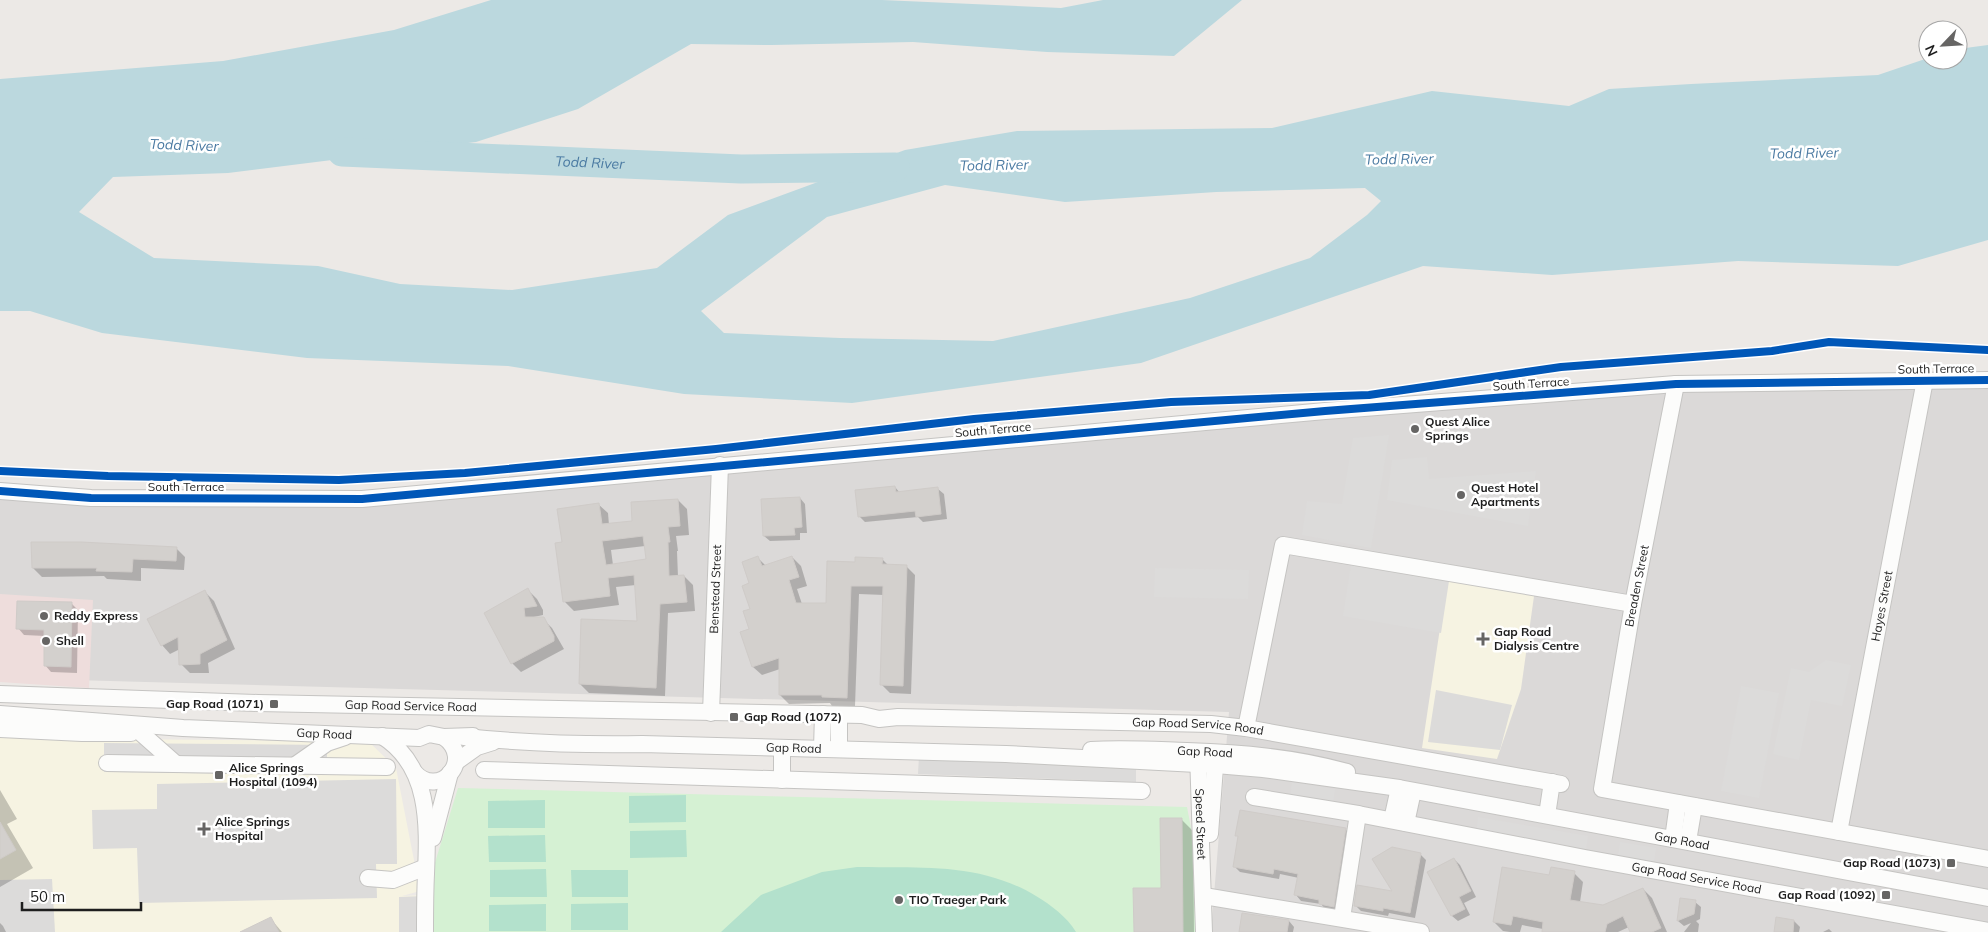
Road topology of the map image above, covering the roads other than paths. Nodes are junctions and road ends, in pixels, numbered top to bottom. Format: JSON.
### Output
{"nodes":[{"id":1,"x":1925,"y":380,"type":"junction"},
{"id":2,"x":1988,"y":380,"type":"edge"},
{"id":3,"x":1676,"y":384,"type":"junction"},
{"id":4,"x":720,"y":465,"type":"junction"},
{"id":5,"x":0,"y":492,"type":"edge"},
{"id":6,"x":1633,"y":604,"type":"junction"},
{"id":7,"x":0,"y":694,"type":"edge"},
{"id":8,"x":711,"y":713,"type":"junction"},
{"id":9,"x":0,"y":714,"type":"edge"},
{"id":10,"x":831,"y":714,"type":"junction"},
{"id":11,"x":183,"y":728,"type":"junction"},
{"id":12,"x":1246,"y":728,"type":"junction"},
{"id":13,"x":0,"y":729,"type":"edge"},
{"id":14,"x":142,"y":733,"type":"junction"},
{"id":15,"x":351,"y":735,"type":"junction"},
{"id":16,"x":382,"y":736,"type":"junction"},
{"id":17,"x":444,"y":736,"type":"junction"},
{"id":18,"x":464,"y":737,"type":"junction"},
{"id":19,"x":419,"y":738,"type":"junction"},
{"id":20,"x":500,"y":741,"type":"junction"},
{"id":21,"x":642,"y":744,"type":"junction"},
{"id":22,"x":782,"y":748,"type":"junction"},
{"id":23,"x":830,"y":749,"type":"junction"},
{"id":24,"x":1198,"y":758,"type":"junction"},
{"id":25,"x":1216,"y":758,"type":"junction"},
{"id":26,"x":107,"y":763,"type":"dead end"},
{"id":27,"x":176,"y":764,"type":"junction"},
{"id":28,"x":294,"y":766,"type":"junction"},
{"id":29,"x":387,"y":767,"type":"dead end"},
{"id":30,"x":412,"y":768,"type":"junction"},
{"id":31,"x":453,"y":768,"type":"junction"},
{"id":32,"x":484,"y":770,"type":"dead end"},
{"id":33,"x":782,"y":780,"type":"junction"},
{"id":34,"x":1406,"y":789,"type":"junction"},
{"id":35,"x":1142,"y":791,"type":"dead end"},
{"id":36,"x":1254,"y":797,"type":"dead end"},
{"id":37,"x":1678,"y":803,"type":"junction"},
{"id":38,"x":1694,"y":806,"type":"junction"},
{"id":39,"x":1358,"y":814,"type":"junction"},
{"id":40,"x":1547,"y":815,"type":"junction"},
{"id":41,"x":1399,"y":822,"type":"junction"},
{"id":42,"x":1839,"y":832,"type":"junction"},
{"id":43,"x":1680,"y":840,"type":"junction"},
{"id":44,"x":1988,"y":859,"type":"edge"},
{"id":45,"x":426,"y":867,"type":"junction"},
{"id":46,"x":368,"y":878,"type":"dead end"},
{"id":47,"x":1204,"y":896,"type":"junction"},
{"id":48,"x":1988,"y":896,"type":"edge"},
{"id":49,"x":1342,"y":918,"type":"junction"},
{"id":50,"x":1988,"y":931,"type":"edge"},
{"id":51,"x":425,"y":932,"type":"edge"},
{"id":52,"x":1204,"y":932,"type":"edge"},
{"id":53,"x":1421,"y":932,"type":"edge"}],
"edges":[{"from":1,"to":2,"type":"street","name":"South Terrace"},
{"from":1,"to":3,"type":"street","name":"South Terrace"},
{"from":1,"to":42,"type":"street","name":"Hayes Street"},
{"from":3,"to":4,"type":"street","name":"South Terrace"},
{"from":3,"to":6,"type":"street","name":"Breaden Street"},
{"from":4,"to":5,"type":"street","name":"South Terrace"},
{"from":4,"to":8,"type":"street","name":"Benstead Street"},
{"from":6,"to":12,"type":"street"},
{"from":6,"to":37,"type":"street","name":"Breaden Street"},
{"from":7,"to":8,"type":"street","name":"Gap Road Service Road"},
{"from":8,"to":10,"type":"street","name":"Gap Road Service Road"},
{"from":9,"to":11,"type":"street","name":"Gap Road"},
{"from":10,"to":12,"type":"street","name":"Gap Road Service Road"},
{"from":10,"to":23,"type":"street"},
{"from":11,"to":14,"type":"street","name":"Gap Road"},
{"from":11,"to":15,"type":"street","name":"Gap Road"},
{"from":12,"to":40,"type":"street","name":"Gap Road Service Road"},
{"from":13,"to":14,"type":"street","name":"Gap Road"},
{"from":14,"to":27,"type":"street"},
{"from":15,"to":16,"type":"street","name":"Gap Road"},
{"from":15,"to":28,"type":"street"},
{"from":16,"to":19,"type":"street","name":"Gap Road"},
{"from":16,"to":30,"type":"street"},
{"from":17,"to":18,"type":"street","name":"Gap Road"},
{"from":17,"to":19,"type":"street","name":"Gap Road"},
{"from":17,"to":31,"type":"street"},
{"from":18,"to":20,"type":"street","name":"Gap Road"},
{"from":18,"to":21,"type":"street","name":"Gap Road"},
{"from":19,"to":30,"type":"street"},
{"from":20,"to":21,"type":"street","name":"Gap Road"},
{"from":20,"to":31,"type":"street"},
{"from":21,"to":22,"type":"street","name":"Gap Road"},
{"from":22,"to":23,"type":"street","name":"Gap Road"},
{"from":22,"to":33,"type":"street"},
{"from":23,"to":24,"type":"street","name":"Gap Road"},
{"from":24,"to":25,"type":"street","name":"Gap Road"},
{"from":24,"to":47,"type":"street","name":"Speed Street"},
{"from":25,"to":34,"type":"street","name":"Gap Road"},
{"from":25,"to":47,"type":"street","name":"Speed Street"},
{"from":26,"to":27,"type":"street"},
{"from":27,"to":28,"type":"street"},
{"from":28,"to":29,"type":"street"},
{"from":30,"to":31,"type":"street"},
{"from":30,"to":45,"type":"street"},
{"from":31,"to":45,"type":"street"},
{"from":32,"to":33,"type":"street"},
{"from":33,"to":35,"type":"street"},
{"from":34,"to":40,"type":"street","name":"Gap Road"},
{"from":34,"to":41,"type":"street"},
{"from":36,"to":39,"type":"street","name":"Gap Road Service Road"},
{"from":37,"to":38,"type":"street"},
{"from":37,"to":43,"type":"street"},
{"from":38,"to":42,"type":"street"},
{"from":38,"to":43,"type":"street"},
{"from":39,"to":41,"type":"street","name":"Gap Road Service Road"},
{"from":39,"to":49,"type":"street"},
{"from":40,"to":43,"type":"street","name":"Gap Road"},
{"from":41,"to":50,"type":"street","name":"Gap Road Service Road"},
{"from":42,"to":44,"type":"street"},
{"from":43,"to":48,"type":"street","name":"Gap Road"},
{"from":45,"to":46,"type":"street"},
{"from":45,"to":51,"type":"street"},
{"from":47,"to":49,"type":"street"},
{"from":47,"to":52,"type":"street","name":"Speed Street"},
{"from":49,"to":53,"type":"street"}]}
